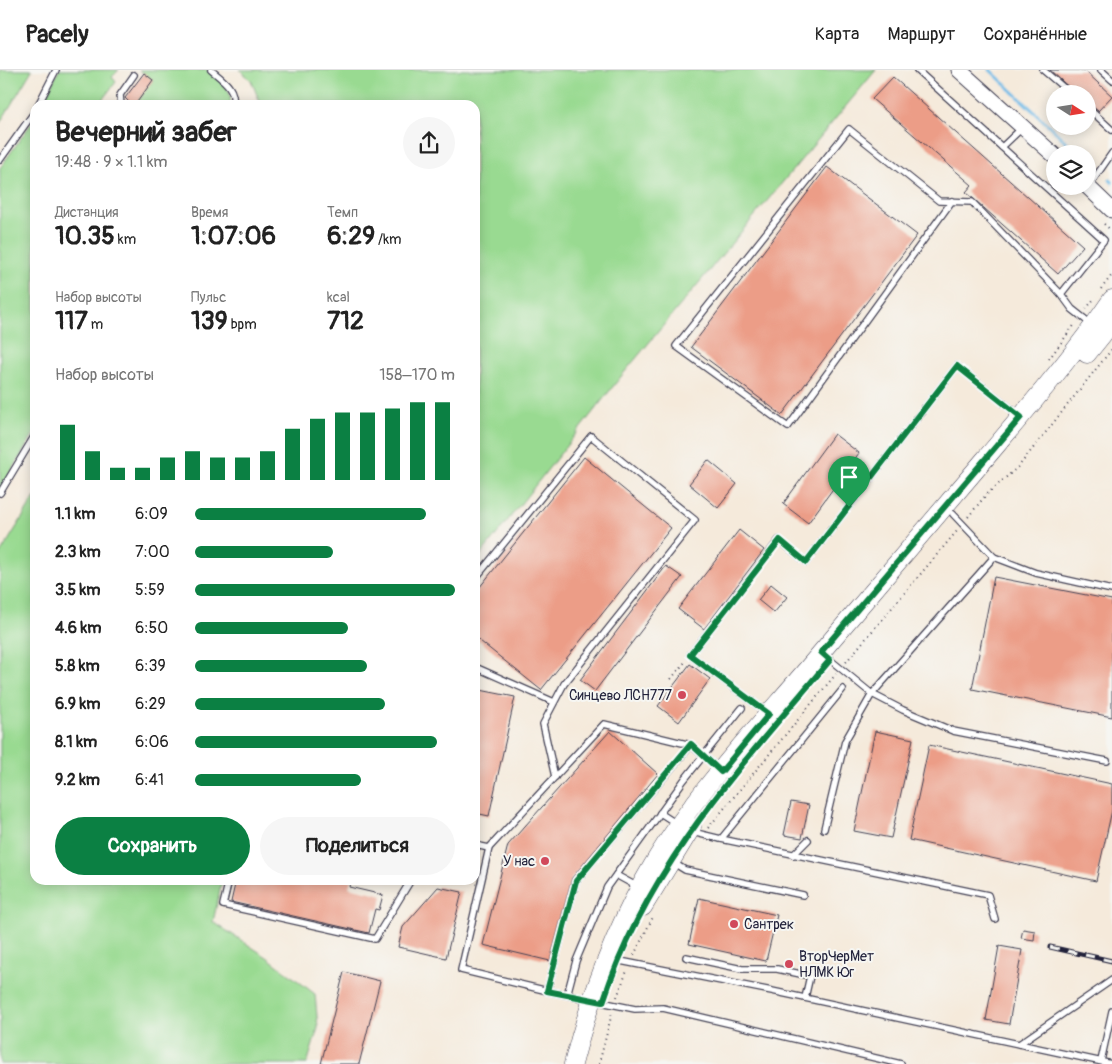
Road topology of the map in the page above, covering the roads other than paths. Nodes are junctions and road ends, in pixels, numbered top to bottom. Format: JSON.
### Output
{"nodes":[{"id":1,"x":56,"y":70,"type":"edge"},
{"id":2,"x":212,"y":70,"type":"edge"},
{"id":3,"x":917,"y":70,"type":"edge"},
{"id":4,"x":959,"y":70,"type":"edge"},
{"id":5,"x":1043,"y":70,"type":"edge"},
{"id":6,"x":1101,"y":70,"type":"edge"},
{"id":7,"x":134,"y":75,"type":"dead end"},
{"id":8,"x":1112,"y":80,"type":"edge"},
{"id":9,"x":1060,"y":85,"type":"edge"},
{"id":10,"x":41,"y":100,"type":"edge"},
{"id":11,"x":120,"y":100,"type":"edge"},
{"id":12,"x":234,"y":100,"type":"edge"},
{"id":13,"x":1096,"y":115,"type":"edge"},
{"id":14,"x":30,"y":118,"type":"edge"},
{"id":15,"x":1022,"y":128,"type":"junction"},
{"id":16,"x":1112,"y":130,"type":"edge"},
{"id":17,"x":1002,"y":147,"type":"junction"},
{"id":18,"x":1046,"y":148,"type":"edge"},
{"id":19,"x":1112,"y":153,"type":"edge"},
{"id":20,"x":0,"y":160,"type":"edge"},
{"id":21,"x":1096,"y":175,"type":"edge"},
{"id":22,"x":1096,"y":194,"type":"edge"},
{"id":23,"x":952,"y":201,"type":"junction"},
{"id":24,"x":1112,"y":210,"type":"edge"},
{"id":25,"x":1061,"y":294,"type":"junction"},
{"id":26,"x":1112,"y":299,"type":"edge"},
{"id":27,"x":1112,"y":323,"type":"edge"},
{"id":28,"x":1094,"y":326,"type":"junction"},
{"id":29,"x":1021,"y":417,"type":"junction"},
{"id":30,"x":30,"y":443,"type":"edge"},
{"id":31,"x":0,"y":492,"type":"edge"},
{"id":32,"x":953,"y":514,"type":"junction"},
{"id":33,"x":994,"y":557,"type":"junction"},
{"id":34,"x":480,"y":573,"type":"edge"},
{"id":35,"x":1112,"y":590,"type":"edge"},
{"id":36,"x":826,"y":656,"type":"junction"},
{"id":37,"x":480,"y":669,"type":"edge"},
{"id":38,"x":842,"y":690,"type":"dead end"},
{"id":39,"x":872,"y":694,"type":"junction"},
{"id":40,"x":554,"y":702,"type":"junction"},
{"id":41,"x":742,"y":708,"type":"dead end"},
{"id":42,"x":773,"y":718,"type":"junction"},
{"id":43,"x":691,"y":744,"type":"junction"},
{"id":44,"x":703,"y":756,"type":"junction"},
{"id":45,"x":1107,"y":761,"type":"dead end"},
{"id":46,"x":555,"y":776,"type":"junction"},
{"id":47,"x":725,"y":776,"type":"junction"},
{"id":48,"x":660,"y":813,"type":"junction"},
{"id":49,"x":684,"y":828,"type":"junction"},
{"id":50,"x":824,"y":829,"type":"dead end"},
{"id":51,"x":721,"y":839,"type":"junction"},
{"id":52,"x":808,"y":840,"type":"dead end"},
{"id":53,"x":480,"y":846,"type":"edge"},
{"id":54,"x":489,"y":848,"type":"junction"},
{"id":55,"x":793,"y":854,"type":"junction"},
{"id":56,"x":665,"y":858,"type":"junction"},
{"id":57,"x":616,"y":875,"type":"junction"},
{"id":58,"x":228,"y":885,"type":"edge"},
{"id":59,"x":408,"y":885,"type":"edge"},
{"id":60,"x":640,"y":888,"type":"junction"},
{"id":61,"x":803,"y":895,"type":"dead end"},
{"id":62,"x":996,"y":919,"type":"dead end"},
{"id":63,"x":686,"y":957,"type":"dead end"},
{"id":64,"x":611,"y":960,"type":"junction"},
{"id":65,"x":1112,"y":980,"type":"edge"},
{"id":66,"x":547,"y":991,"type":"junction"},
{"id":67,"x":567,"y":995,"type":"junction"},
{"id":68,"x":805,"y":998,"type":"junction"},
{"id":69,"x":597,"y":1001,"type":"junction"},
{"id":70,"x":1112,"y":1011,"type":"edge"},
{"id":71,"x":1019,"y":1044,"type":"junction"},
{"id":72,"x":1101,"y":1061,"type":"junction"},
{"id":73,"x":573,"y":1064,"type":"edge"},
{"id":74,"x":586,"y":1064,"type":"edge"},
{"id":75,"x":901,"y":1064,"type":"edge"},
{"id":76,"x":1112,"y":1064,"type":"edge"}],
"edges":[{"from":1,"to":10,"type":"lane"},
{"from":2,"to":12,"type":"lane"},
{"from":3,"to":17,"type":"lane"},
{"from":4,"to":15,"type":"main road"},
{"from":5,"to":9,"type":"lane"},
{"from":6,"to":8,"type":"lane"},
{"from":7,"to":11,"type":"lane"},
{"from":13,"to":16,"type":"lane"},
{"from":14,"to":20,"type":"lane"},
{"from":15,"to":17,"type":"lane"},
{"from":15,"to":18,"type":"main road"},
{"from":17,"to":25,"type":"lane"},
{"from":19,"to":21,"type":"lane"},
{"from":22,"to":24,"type":"main road"},
{"from":23,"to":23,"type":"lane"},
{"from":23,"to":25,"type":"lane"},
{"from":25,"to":28,"type":"lane"},
{"from":26,"to":28,"type":"main road"},
{"from":27,"to":32,"type":"main road"},
{"from":28,"to":29,"type":"main road"},
{"from":29,"to":36,"type":"main road"},
{"from":29,"to":42,"type":"lane"},
{"from":30,"to":31,"type":"lane"},
{"from":32,"to":33,"type":"lane"},
{"from":32,"to":36,"type":"main road"},
{"from":33,"to":35,"type":"lane"},
{"from":33,"to":39,"type":"lane"},
{"from":34,"to":40,"type":"lane"},
{"from":36,"to":39,"type":"lane"},
{"from":36,"to":42,"type":"main road"},
{"from":37,"to":40,"type":"lane"},
{"from":38,"to":51,"type":"lane"},
{"from":39,"to":45,"type":"lane"},
{"from":39,"to":50,"type":"lane"},
{"from":40,"to":46,"type":"lane"},
{"from":41,"to":44,"type":"lane"},
{"from":42,"to":47,"type":"main road"},
{"from":43,"to":44,"type":"lane"},
{"from":43,"to":46,"type":"lane"},
{"from":43,"to":66,"type":"lane"},
{"from":44,"to":47,"type":"lane"},
{"from":44,"to":48,"type":"lane"},
{"from":46,"to":54,"type":"lane"},
{"from":47,"to":49,"type":"main road"},
{"from":48,"to":49,"type":"lane"},
{"from":48,"to":57,"type":"lane"},
{"from":49,"to":51,"type":"lane"},
{"from":49,"to":56,"type":"main road"},
{"from":51,"to":55,"type":"lane"},
{"from":52,"to":55,"type":"lane"},
{"from":53,"to":54,"type":"lane"},
{"from":54,"to":66,"type":"lane"},
{"from":55,"to":62,"type":"lane"},
{"from":56,"to":60,"type":"main road"},
{"from":56,"to":61,"type":"lane"},
{"from":56,"to":64,"type":"main road"},
{"from":57,"to":60,"type":"lane"},
{"from":57,"to":67,"type":"lane"},
{"from":58,"to":59,"type":"lane"},
{"from":60,"to":64,"type":"main road"},
{"from":63,"to":68,"type":"lane"},
{"from":64,"to":68,"type":"lane"},
{"from":64,"to":69,"type":"main road"},
{"from":65,"to":71,"type":"lane"},
{"from":66,"to":67,"type":"lane"},
{"from":67,"to":69,"type":"lane"},
{"from":68,"to":71,"type":"lane"},
{"from":69,"to":73,"type":"main road"},
{"from":69,"to":74,"type":"main road"},
{"from":69,"to":75,"type":"lane"},
{"from":70,"to":72,"type":"lane"},
{"from":71,"to":72,"type":"lane"},
{"from":72,"to":76,"type":"lane"}]}
